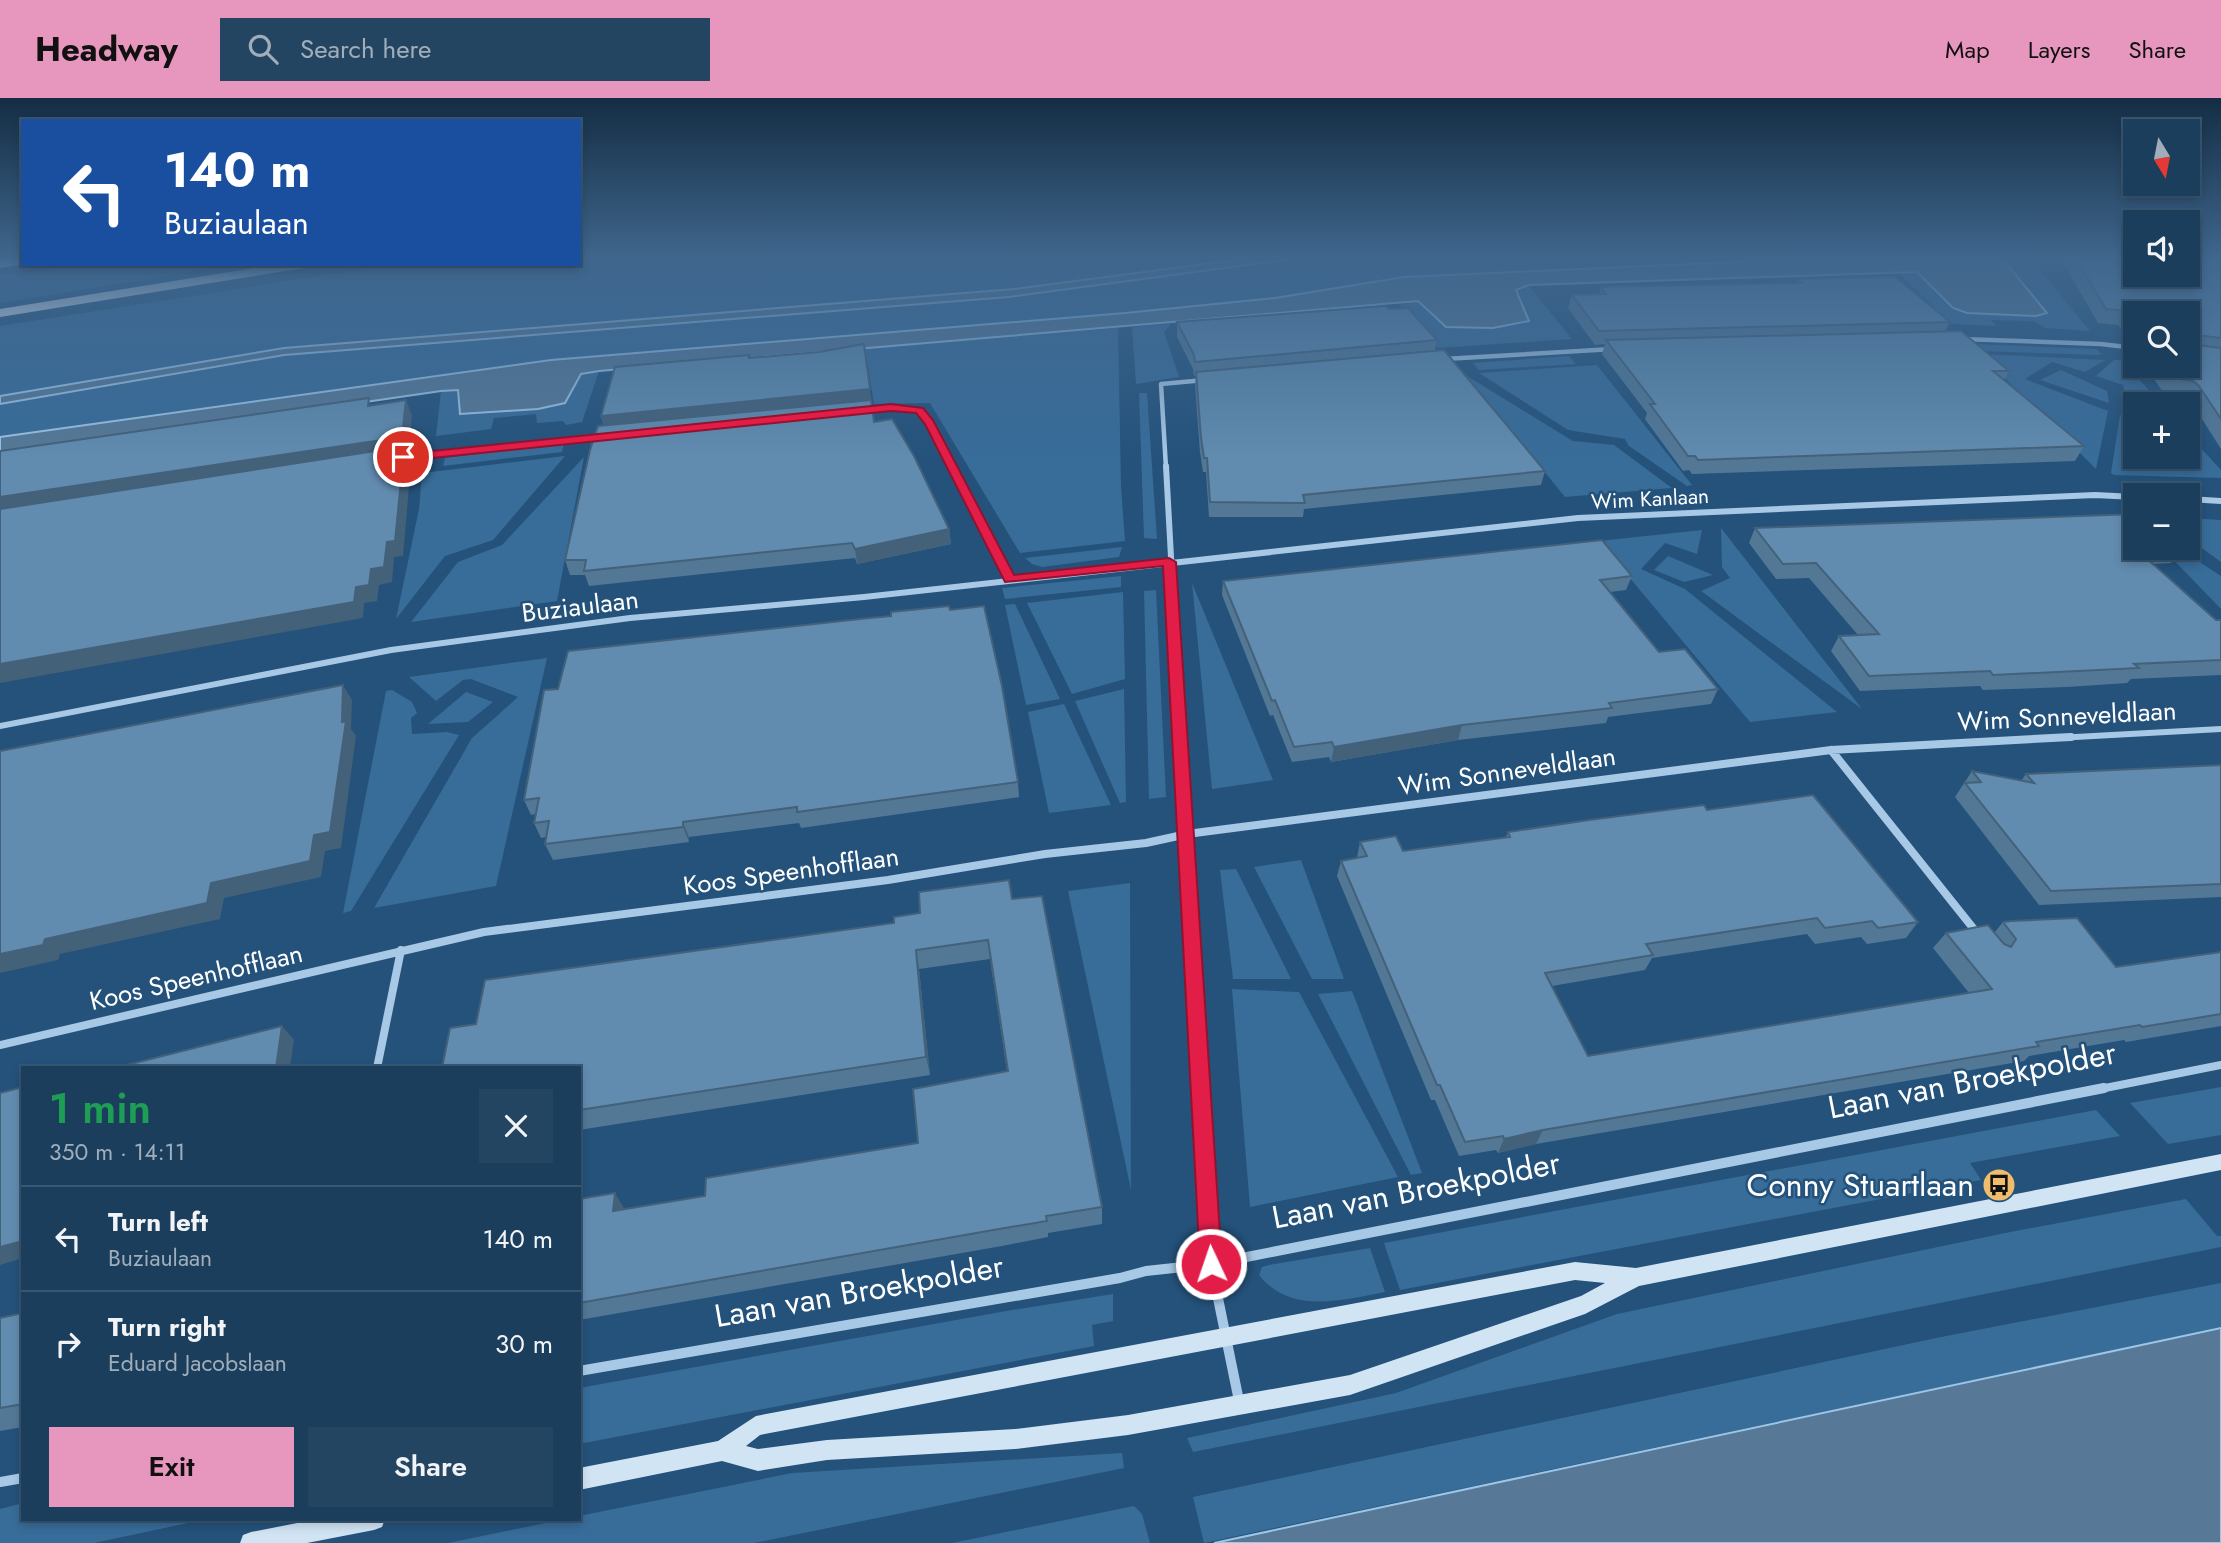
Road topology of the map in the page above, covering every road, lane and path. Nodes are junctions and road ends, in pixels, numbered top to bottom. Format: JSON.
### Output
{"nodes":[{"id":1,"x":1957,"y":339,"type":"edge"},
{"id":2,"x":2123,"y":347,"type":"edge"},
{"id":3,"x":1616,"y":349,"type":"edge"},
{"id":4,"x":1434,"y":360,"type":"edge"},
{"id":5,"x":1211,"y":380,"type":"edge"},
{"id":6,"x":850,"y":411,"type":"edge"},
{"id":7,"x":618,"y":434,"type":"edge"},
{"id":8,"x":389,"y":459,"type":"edge"},
{"id":9,"x":2123,"y":496,"type":"edge"},
{"id":10,"x":2200,"y":500,"type":"edge"},
{"id":11,"x":2221,"y":501,"type":"edge"},
{"id":12,"x":1169,"y":562,"type":"junction"},
{"id":13,"x":1010,"y":579,"type":"junction"},
{"id":14,"x":0,"y":726,"type":"edge"},
{"id":15,"x":2221,"y":729,"type":"edge"},
{"id":16,"x":1831,"y":750,"type":"junction"},
{"id":17,"x":1187,"y":834,"type":"junction"},
{"id":18,"x":1979,"y":936,"type":"edge"},
{"id":19,"x":401,"y":950,"type":"junction"},
{"id":20,"x":0,"y":1045,"type":"edge"},
{"id":21,"x":2221,"y":1065,"type":"edge"},
{"id":22,"x":377,"y":1066,"type":"edge"},
{"id":23,"x":2221,"y":1162,"type":"edge"},
{"id":24,"x":1211,"y":1264,"type":"junction"},
{"id":25,"x":1636,"y":1277,"type":"junction"},
{"id":26,"x":1225,"y":1337,"type":"junction"},
{"id":27,"x":581,"y":1371,"type":"edge"},
{"id":28,"x":1240,"y":1404,"type":"junction"},
{"id":29,"x":722,"y":1451,"type":"junction"},
{"id":30,"x":21,"y":1478,"type":"edge"},
{"id":31,"x":581,"y":1479,"type":"edge"},
{"id":32,"x":0,"y":1482,"type":"edge"},
{"id":33,"x":363,"y":1521,"type":"edge"},
{"id":34,"x":251,"y":1543,"type":"edge"}],
"edges":[{"from":1,"to":2,"type":"street"},
{"from":3,"to":4,"type":"street"},
{"from":5,"to":12,"type":"street"},
{"from":6,"to":13,"type":"street"},
{"from":7,"to":8,"type":"street"},
{"from":9,"to":12,"type":"street","name":"Wim Kanlaan"},
{"from":10,"to":11,"type":"street"},
{"from":12,"to":13,"type":"street","name":"Buziaulaan"},
{"from":12,"to":17,"type":"street"},
{"from":13,"to":14,"type":"street","name":"Buziaulaan"},
{"from":15,"to":16,"type":"street","name":"Wim Sonneveldlaan"},
{"from":16,"to":17,"type":"street","name":"Wim Sonneveldlaan"},
{"from":16,"to":18,"type":"street"},
{"from":17,"to":19,"type":"street","name":"Koos Speenhofflaan"},
{"from":17,"to":24,"type":"street"},
{"from":19,"to":20,"type":"street","name":"Koos Speenhofflaan"},
{"from":19,"to":22,"type":"street"},
{"from":21,"to":24,"type":"street","name":"Laan van Broekpolder"},
{"from":23,"to":25,"type":"main road"},
{"from":24,"to":26,"type":"street"},
{"from":24,"to":27,"type":"street","name":"Laan van Broekpolder"},
{"from":25,"to":26,"type":"main road"},
{"from":25,"to":28,"type":"main road"},
{"from":26,"to":28,"type":"street"},
{"from":26,"to":29,"type":"main road"},
{"from":28,"to":29,"type":"main road"},
{"from":29,"to":31,"type":"main road"},
{"from":30,"to":32,"type":"street"},
{"from":33,"to":34,"type":"main road"}]}
